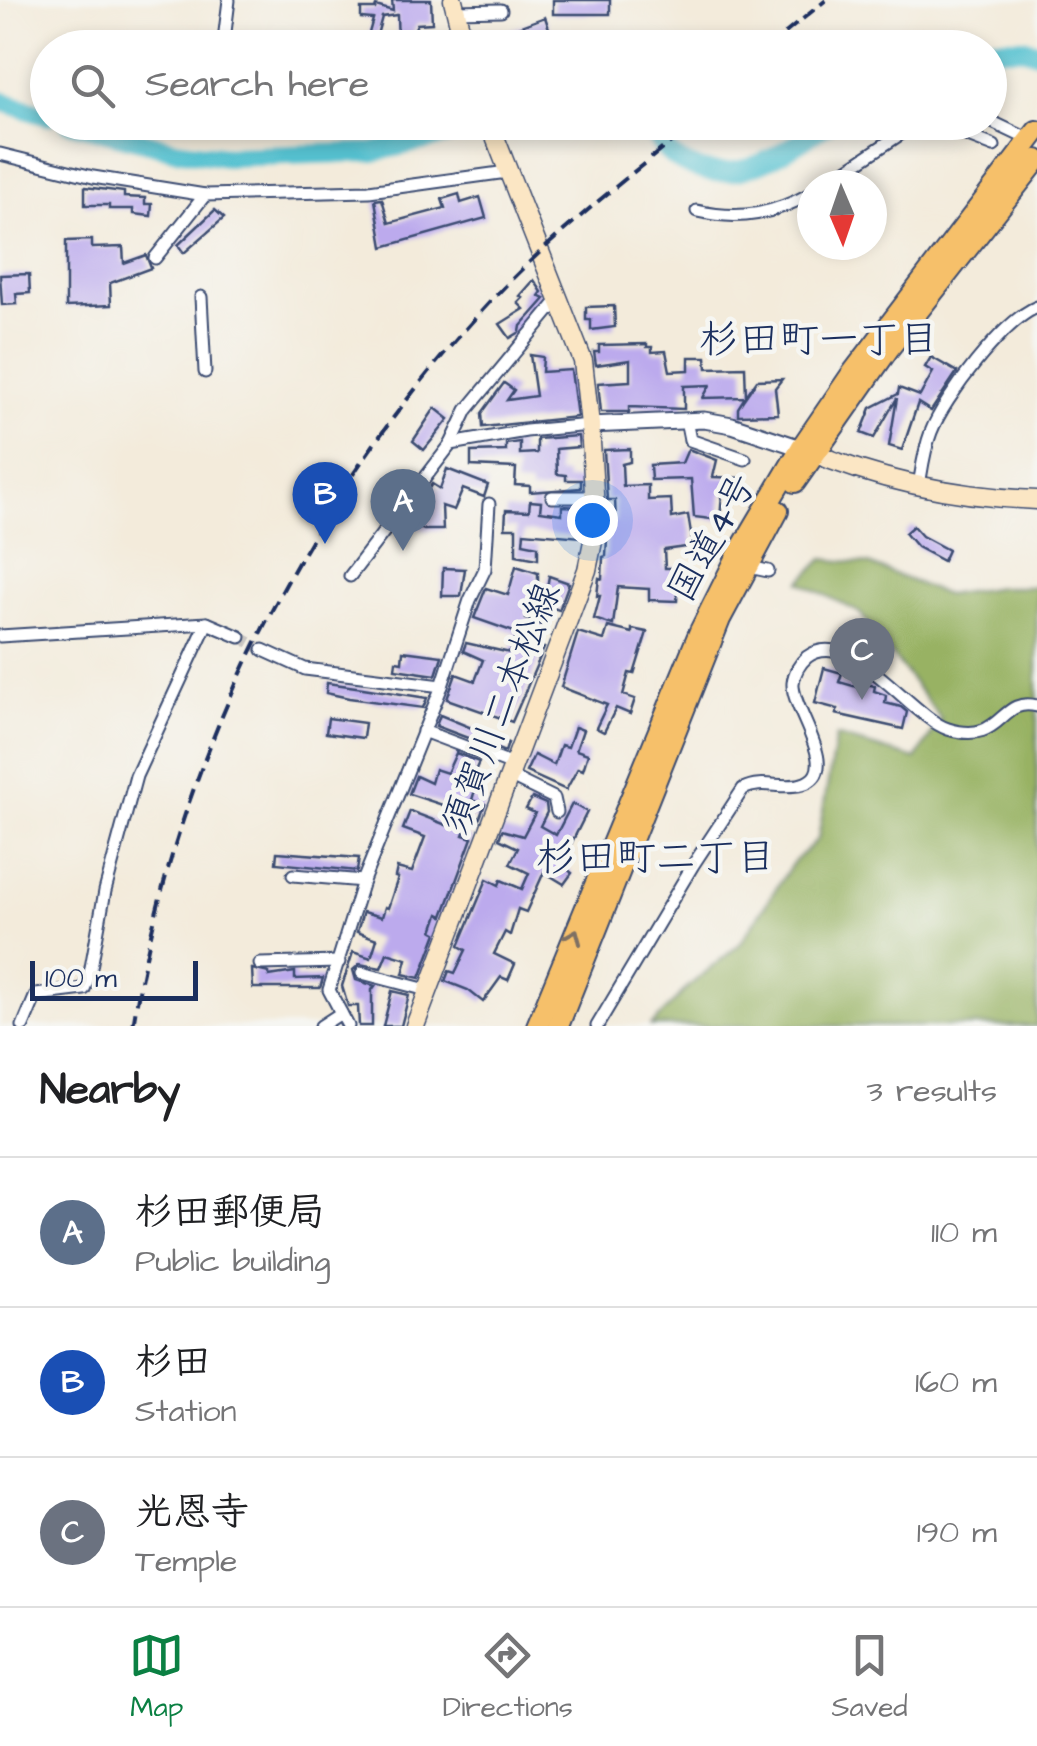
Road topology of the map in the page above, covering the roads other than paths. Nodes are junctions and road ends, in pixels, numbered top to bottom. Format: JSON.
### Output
{"nodes":[{"id":1,"x":229,"y":0,"type":"edge"},
{"id":2,"x":454,"y":6,"type":"edge"},
{"id":3,"x":502,"y":10,"type":"dead end"},
{"id":4,"x":225,"y":30,"type":"edge"},
{"id":5,"x":1007,"y":130,"type":"edge"},
{"id":6,"x":496,"y":140,"type":"edge"},
{"id":7,"x":893,"y":140,"type":"edge"},
{"id":8,"x":978,"y":140,"type":"edge"},
{"id":9,"x":1035,"y":144,"type":"edge"},
{"id":10,"x":994,"y":146,"type":"dead end"},
{"id":11,"x":0,"y":154,"type":"edge"},
{"id":12,"x":506,"y":169,"type":"junction"},
{"id":13,"x":847,"y":170,"type":"edge"},
{"id":14,"x":205,"y":195,"type":"junction"},
{"id":15,"x":797,"y":201,"type":"edge"},
{"id":16,"x":697,"y":212,"type":"dead end"},
{"id":17,"x":154,"y":258,"type":"dead end"},
{"id":18,"x":201,"y":298,"type":"dead end"},
{"id":19,"x":559,"y":299,"type":"junction"},
{"id":20,"x":1037,"y":307,"type":"edge"},
{"id":21,"x":204,"y":372,"type":"dead end"},
{"id":22,"x":686,"y":420,"type":"junction"},
{"id":23,"x":590,"y":425,"type":"junction"},
{"id":24,"x":451,"y":444,"type":"junction"},
{"id":25,"x":807,"y":451,"type":"junction"},
{"id":26,"x":745,"y":459,"type":"dead end"},
{"id":27,"x":919,"y":486,"type":"junction"},
{"id":28,"x":594,"y":497,"type":"junction"},
{"id":29,"x":552,"y":498,"type":"dead end"},
{"id":30,"x":1037,"y":500,"type":"edge"},
{"id":31,"x":489,"y":504,"type":"dead end"},
{"id":32,"x":350,"y":576,"type":"dead end"},
{"id":33,"x":207,"y":624,"type":"junction"},
{"id":34,"x":0,"y":636,"type":"edge"},
{"id":35,"x":240,"y":637,"type":"tunnel mouth"},
{"id":36,"x":264,"y":650,"type":"tunnel mouth"},
{"id":37,"x":442,"y":686,"type":"junction"},
{"id":38,"x":1037,"y":706,"type":"edge"},
{"id":39,"x":423,"y":731,"type":"junction"},
{"id":40,"x":511,"y":771,"type":"junction"},
{"id":41,"x":557,"y":812,"type":"dead end"},
{"id":42,"x":294,"y":874,"type":"dead end"},
{"id":43,"x":363,"y":881,"type":"junction"},
{"id":44,"x":339,"y":962,"type":"junction"},
{"id":45,"x":260,"y":964,"type":"dead end"},
{"id":46,"x":362,"y":973,"type":"dead end"},
{"id":47,"x":427,"y":990,"type":"junction"},
{"id":48,"x":340,"y":1013,"type":"junction"},
{"id":49,"x":24,"y":1026,"type":"edge"},
{"id":50,"x":320,"y":1026,"type":"edge"},
{"id":51,"x":348,"y":1026,"type":"edge"},
{"id":52,"x":415,"y":1026,"type":"edge"},
{"id":53,"x":537,"y":1026,"type":"edge"},
{"id":54,"x":558,"y":1026,"type":"edge"},
{"id":55,"x":597,"y":1026,"type":"edge"}],
"edges":[{"from":1,"to":4,"type":"street"},
{"from":2,"to":3,"type":"street"},
{"from":5,"to":9,"type":"street"},
{"from":6,"to":12,"type":"main road","name":"須賀川二本松線"},
{"from":7,"to":13,"type":"street"},
{"from":8,"to":10,"type":"street"},
{"from":9,"to":25,"type":"highway","name":"国道4号"},
{"from":11,"to":14,"type":"street"},
{"from":12,"to":14,"type":"street"},
{"from":12,"to":19,"type":"main road","name":"須賀川二本松線"},
{"from":14,"to":17,"type":"street"},
{"from":15,"to":16,"type":"street"},
{"from":18,"to":21,"type":"street"},
{"from":19,"to":23,"type":"main road","name":"須賀川二本松線"},
{"from":19,"to":24,"type":"street"},
{"from":20,"to":27,"type":"street"},
{"from":22,"to":23,"type":"street"},
{"from":22,"to":25,"type":"street"},
{"from":22,"to":26,"type":"street"},
{"from":23,"to":24,"type":"street"},
{"from":23,"to":28,"type":"main road","name":"須賀川二本松線"},
{"from":24,"to":32,"type":"street"},
{"from":25,"to":27,"type":"main road"},
{"from":53,"to":25,"type":"highway","name":"国道4号","one_way":true},
{"from":25,"to":54,"type":"highway","name":"国道4号"},
{"from":27,"to":30,"type":"main road"},
{"from":28,"to":29,"type":"street"},
{"from":28,"to":40,"type":"main road","name":"須賀川二本松線"},
{"from":31,"to":37,"type":"street"},
{"from":33,"to":34,"type":"street"},
{"from":33,"to":35,"type":"street"},
{"from":33,"to":49,"type":"street"},
{"from":36,"to":37,"type":"street"},
{"from":37,"to":39,"type":"street"},
{"from":38,"to":55,"type":"street"},
{"from":39,"to":40,"type":"street"},
{"from":39,"to":43,"type":"street"},
{"from":40,"to":41,"type":"street"},
{"from":40,"to":47,"type":"main road","name":"須賀川二本松線"},
{"from":42,"to":43,"type":"street"},
{"from":43,"to":44,"type":"street"},
{"from":44,"to":45,"type":"street"},
{"from":44,"to":48,"type":"street"},
{"from":46,"to":47,"type":"street"},
{"from":47,"to":52,"type":"main road","name":"須賀川二本松線"},
{"from":48,"to":50,"type":"street"},
{"from":48,"to":51,"type":"street"}]}
